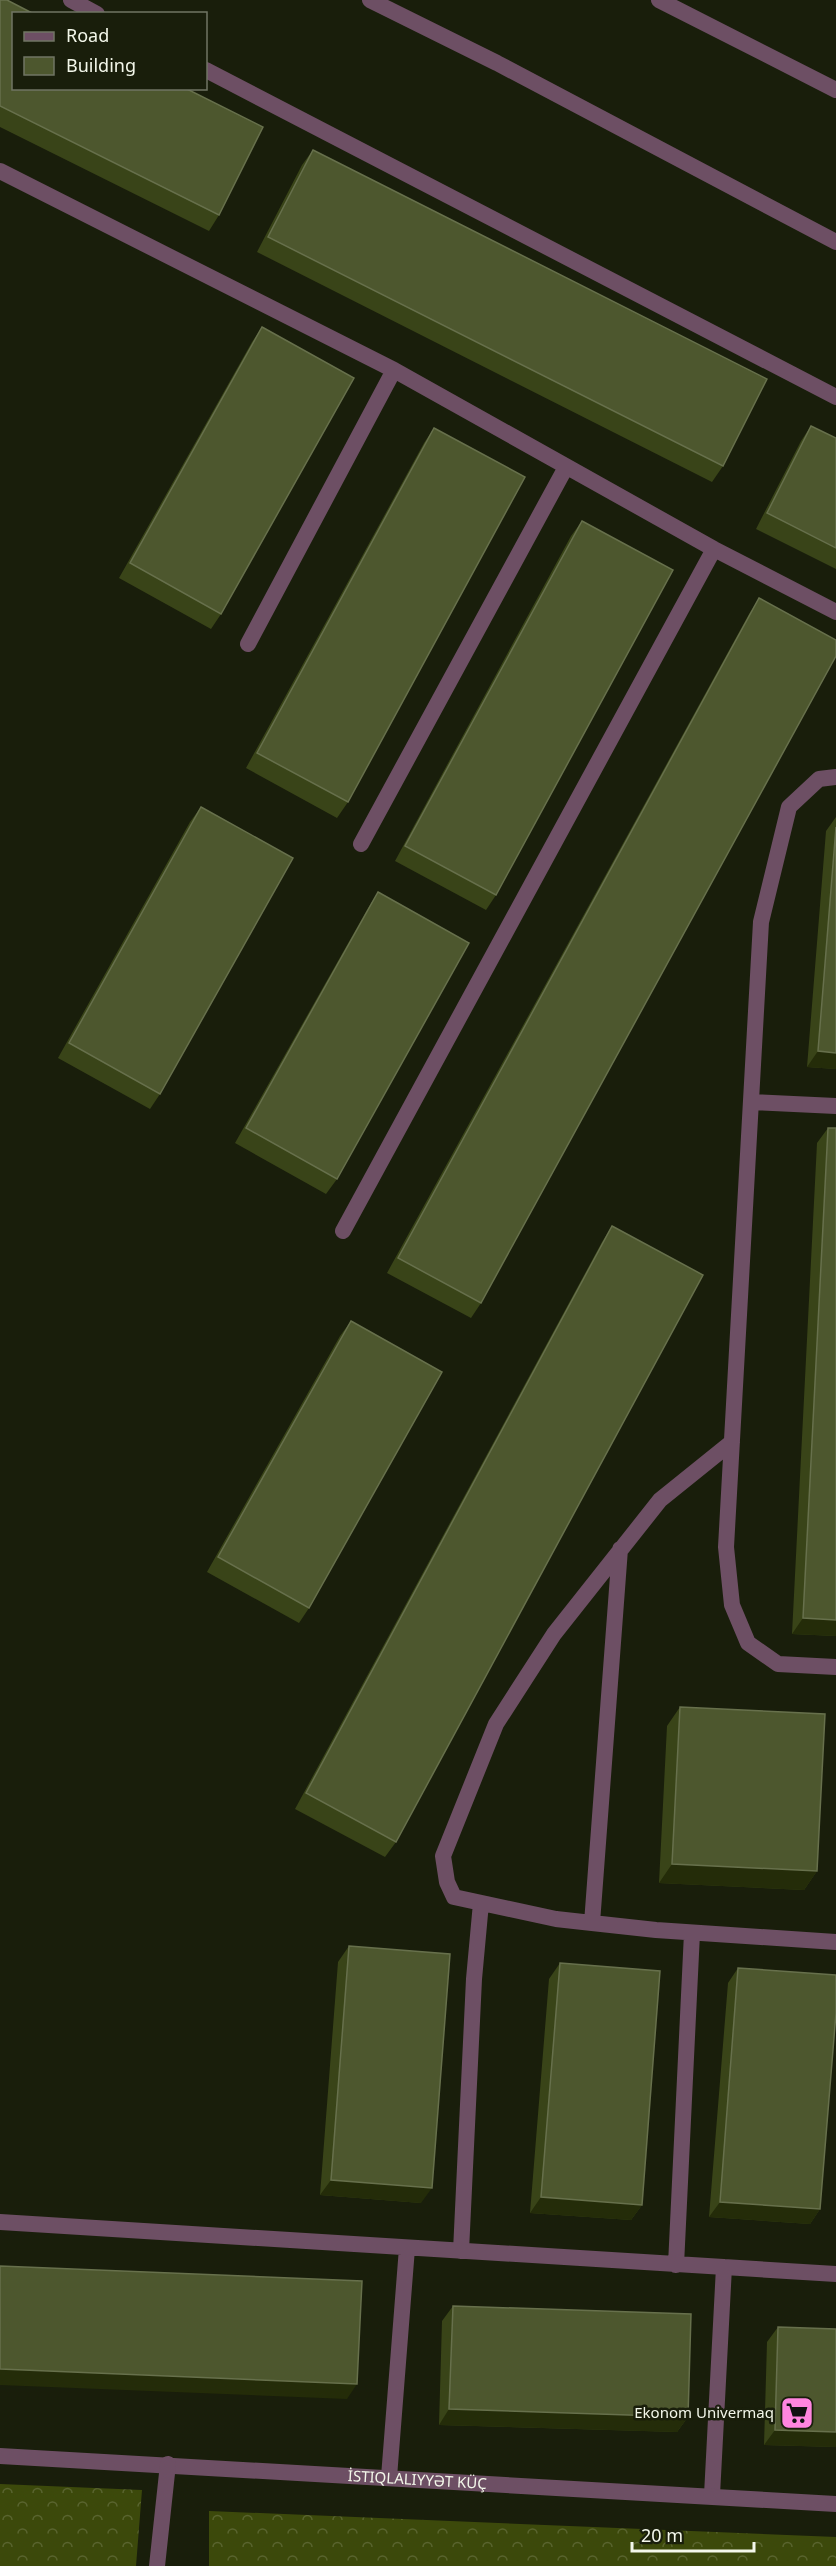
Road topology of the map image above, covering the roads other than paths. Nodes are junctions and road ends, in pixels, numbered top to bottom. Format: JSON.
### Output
{"nodes":[{"id":1,"x":71,"y":0,"type":"edge"},
{"id":2,"x":370,"y":0,"type":"edge"},
{"id":3,"x":659,"y":0,"type":"edge"},
{"id":4,"x":93,"y":12,"type":"edge"},
{"id":5,"x":207,"y":71,"type":"edge"},
{"id":6,"x":836,"y":90,"type":"edge"},
{"id":7,"x":0,"y":171,"type":"edge"},
{"id":8,"x":836,"y":242,"type":"edge"},
{"id":9,"x":394,"y":370,"type":"junction"},
{"id":10,"x":836,"y":397,"type":"edge"},
{"id":11,"x":566,"y":467,"type":"junction"},
{"id":12,"x":714,"y":549,"type":"junction"},
{"id":13,"x":836,"y":612,"type":"edge"},
{"id":14,"x":248,"y":644,"type":"dead end"},
{"id":15,"x":836,"y":777,"type":"edge"},
{"id":16,"x":361,"y":844,"type":"dead end"},
{"id":17,"x":751,"y":1102,"type":"junction"},
{"id":18,"x":836,"y":1106,"type":"edge"},
{"id":19,"x":343,"y":1231,"type":"dead end"},
{"id":20,"x":732,"y":1442,"type":"junction"},
{"id":21,"x":620,"y":1549,"type":"junction"},
{"id":22,"x":836,"y":1667,"type":"edge"},
{"id":23,"x":481,"y":1903,"type":"junction"},
{"id":24,"x":592,"y":1923,"type":"junction"},
{"id":25,"x":692,"y":1933,"type":"junction"},
{"id":26,"x":836,"y":1942,"type":"edge"},
{"id":27,"x":0,"y":2222,"type":"edge"},
{"id":28,"x":407,"y":2248,"type":"junction"},
{"id":29,"x":461,"y":2251,"type":"junction"},
{"id":30,"x":676,"y":2265,"type":"junction"},
{"id":31,"x":724,"y":2267,"type":"junction"},
{"id":32,"x":836,"y":2274,"type":"edge"},
{"id":33,"x":0,"y":2456,"type":"edge"},
{"id":34,"x":168,"y":2464,"type":"junction"},
{"id":35,"x":389,"y":2476,"type":"junction"},
{"id":36,"x":712,"y":2495,"type":"junction"},
{"id":37,"x":836,"y":2504,"type":"edge"},
{"id":38,"x":158,"y":2566,"type":"edge"}],
"edges":[{"from":1,"to":4,"type":"street"},
{"from":2,"to":8,"type":"street"},
{"from":3,"to":6,"type":"street"},
{"from":5,"to":10,"type":"street"},
{"from":7,"to":9,"type":"street"},
{"from":9,"to":11,"type":"street"},
{"from":9,"to":14,"type":"street"},
{"from":11,"to":12,"type":"street"},
{"from":11,"to":16,"type":"street"},
{"from":12,"to":13,"type":"street"},
{"from":12,"to":19,"type":"street"},
{"from":15,"to":17,"type":"street"},
{"from":17,"to":18,"type":"street"},
{"from":17,"to":20,"type":"street"},
{"from":20,"to":21,"type":"street"},
{"from":20,"to":22,"type":"street"},
{"from":21,"to":23,"type":"street"},
{"from":21,"to":24,"type":"street"},
{"from":23,"to":24,"type":"street"},
{"from":23,"to":29,"type":"street"},
{"from":24,"to":25,"type":"street"},
{"from":25,"to":26,"type":"street"},
{"from":25,"to":30,"type":"street"},
{"from":27,"to":28,"type":"street"},
{"from":28,"to":29,"type":"street"},
{"from":28,"to":35,"type":"street"},
{"from":29,"to":30,"type":"street"},
{"from":30,"to":31,"type":"street"},
{"from":31,"to":32,"type":"street"},
{"from":31,"to":36,"type":"street"},
{"from":33,"to":34,"type":"street","name":"İSTIQLALIYYƏT KÜÇ"},
{"from":34,"to":35,"type":"street","name":"İSTIQLALIYYƏT KÜÇ"},
{"from":34,"to":38,"type":"street"},
{"from":35,"to":36,"type":"street","name":"İSTIQLALIYYƏT KÜÇ"},
{"from":36,"to":37,"type":"street","name":"İSTIQLALIYYƏT KÜÇ"}]}
